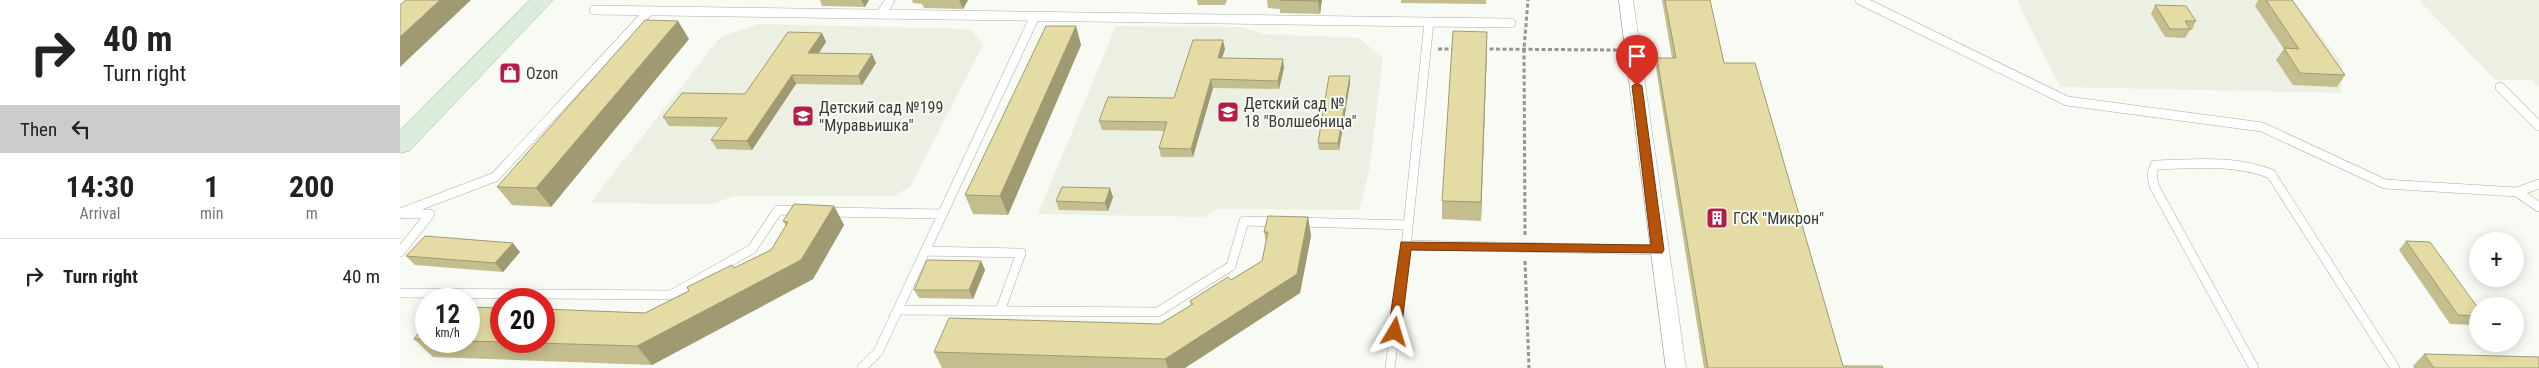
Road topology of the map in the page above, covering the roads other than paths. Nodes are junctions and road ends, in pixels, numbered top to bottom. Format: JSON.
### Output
{"nodes":[{"id":1,"x":542,"y":0,"type":"edge"},
{"id":2,"x":890,"y":0,"type":"edge"},
{"id":3,"x":1626,"y":0,"type":"edge"},
{"id":4,"x":1860,"y":0,"type":"edge"},
{"id":5,"x":594,"y":10,"type":"dead end"},
{"id":6,"x":649,"y":11,"type":"junction"},
{"id":7,"x":881,"y":14,"type":"junction"},
{"id":8,"x":1035,"y":16,"type":"junction"},
{"id":9,"x":1429,"y":22,"type":"junction"},
{"id":10,"x":1511,"y":23,"type":"dead end"},
{"id":11,"x":2500,"y":87,"type":"dead end"},
{"id":12,"x":2539,"y":126,"type":"edge"},
{"id":13,"x":404,"y":136,"type":"edge"},
{"id":14,"x":2539,"y":184,"type":"edge"},
{"id":15,"x":2518,"y":192,"type":"junction"},
{"id":16,"x":2539,"y":207,"type":"edge"},
{"id":17,"x":400,"y":214,"type":"edge"},
{"id":18,"x":943,"y":214,"type":"junction"},
{"id":19,"x":1408,"y":225,"type":"junction"},
{"id":20,"x":1406,"y":245,"type":"junction"},
{"id":21,"x":1658,"y":250,"type":"junction"},
{"id":22,"x":925,"y":251,"type":"junction"},
{"id":23,"x":400,"y":252,"type":"edge"},
{"id":24,"x":400,"y":293,"type":"edge"},
{"id":25,"x":898,"y":310,"type":"junction"},
{"id":26,"x":1000,"y":311,"type":"junction"},
{"id":27,"x":862,"y":368,"type":"edge"},
{"id":28,"x":1390,"y":368,"type":"edge"},
{"id":29,"x":1676,"y":368,"type":"edge"},
{"id":30,"x":2254,"y":368,"type":"edge"},
{"id":31,"x":2395,"y":368,"type":"edge"}],
"edges":[{"from":1,"to":13,"type":"main road"},
{"from":2,"to":7,"type":"lane"},
{"from":3,"to":21,"type":"street"},
{"from":4,"to":15,"type":"lane"},
{"from":5,"to":6,"type":"lane"},
{"from":6,"to":7,"type":"lane"},
{"from":6,"to":17,"type":"lane"},
{"from":7,"to":8,"type":"lane"},
{"from":8,"to":9,"type":"lane"},
{"from":8,"to":18,"type":"lane"},
{"from":9,"to":10,"type":"lane"},
{"from":9,"to":19,"type":"lane"},
{"from":11,"to":12,"type":"lane"},
{"from":14,"to":15,"type":"lane"},
{"from":15,"to":16,"type":"lane"},
{"from":17,"to":23,"type":"lane"},
{"from":18,"to":22,"type":"lane"},
{"from":18,"to":24,"type":"lane"},
{"from":19,"to":20,"type":"lane"},
{"from":19,"to":26,"type":"lane"},
{"from":20,"to":21,"type":"lane"},
{"from":20,"to":28,"type":"lane"},
{"from":21,"to":29,"type":"street"},
{"from":22,"to":25,"type":"lane"},
{"from":22,"to":26,"type":"lane"},
{"from":25,"to":26,"type":"lane"},
{"from":25,"to":27,"type":"lane"},
{"from":30,"to":31,"type":"lane"}]}
